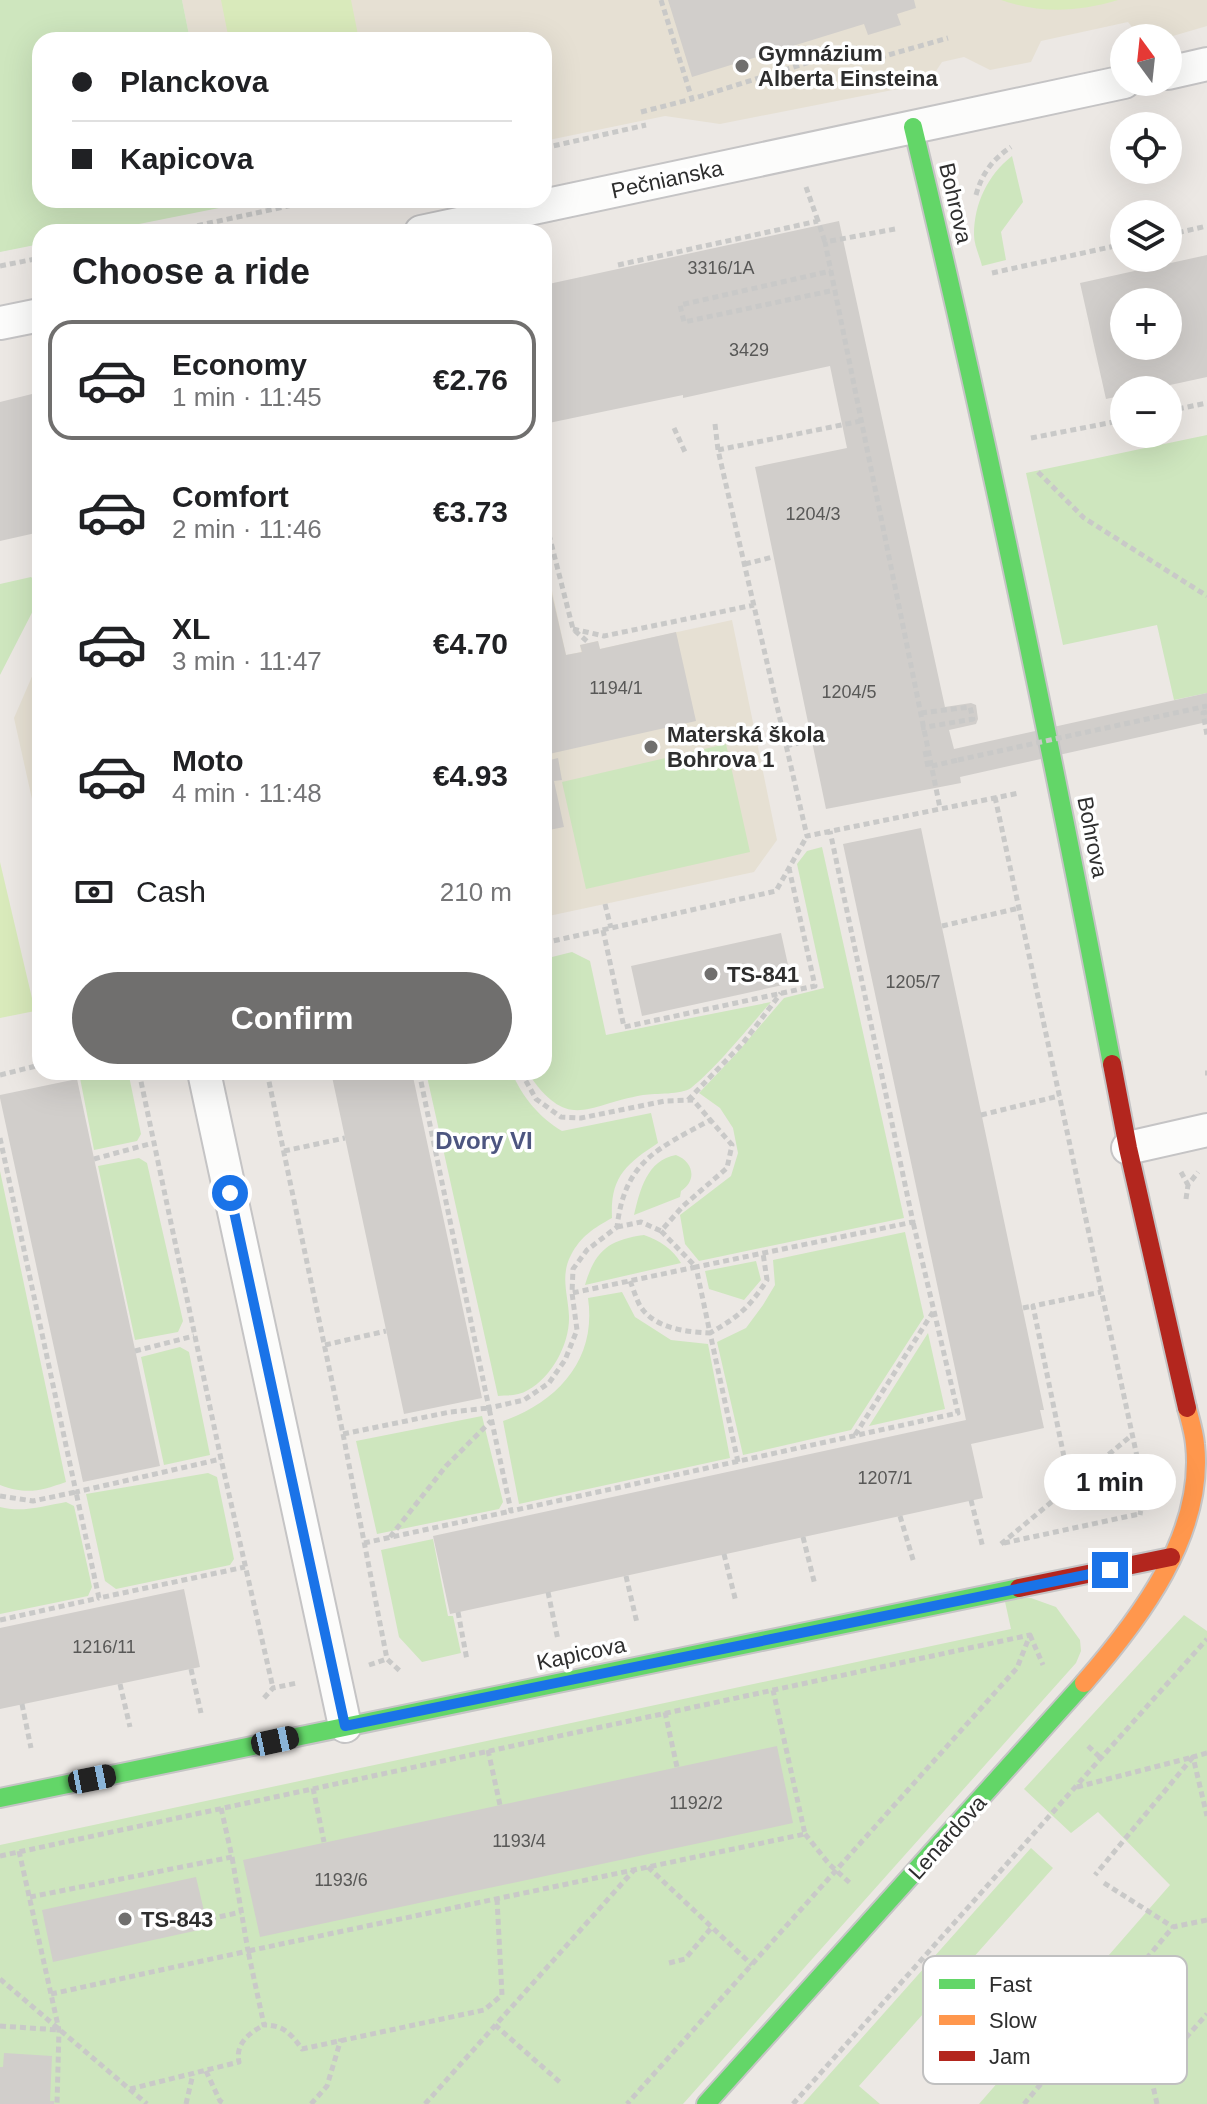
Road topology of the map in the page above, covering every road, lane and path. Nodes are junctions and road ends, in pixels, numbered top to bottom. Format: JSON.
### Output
{"nodes":[{"id":1,"x":661,"y":0,"type":"edge"},
{"id":2,"x":948,"y":38,"type":"dead end"},
{"id":3,"x":1207,"y":64,"type":"edge"},
{"id":4,"x":1182,"y":70,"type":"edge"},
{"id":5,"x":1110,"y":85,"type":"edge"},
{"id":6,"x":692,"y":99,"type":"junction"},
{"id":7,"x":641,"y":112,"type":"dead end"},
{"id":8,"x":646,"y":125,"type":"dead end"},
{"id":9,"x":913,"y":127,"type":"junction"},
{"id":10,"x":1015,"y":144,"type":"dead end"},
{"id":11,"x":552,"y":146,"type":"edge"},
{"id":12,"x":976,"y":198,"type":"dead end"},
{"id":13,"x":552,"y":204,"type":"edge"},
{"id":14,"x":279,"y":208,"type":"edge"},
{"id":15,"x":533,"y":208,"type":"edge"},
{"id":16,"x":205,"y":224,"type":"edge"},
{"id":17,"x":458,"y":224,"type":"edge"},
{"id":18,"x":1207,"y":226,"type":"edge"},
{"id":19,"x":1182,"y":232,"type":"edge"},
{"id":20,"x":825,"y":242,"type":"dead end"},
{"id":21,"x":1110,"y":247,"type":"edge"},
{"id":22,"x":32,"y":260,"type":"edge"},
{"id":23,"x":618,"y":265,"type":"dead end"},
{"id":24,"x":0,"y":266,"type":"edge"},
{"id":25,"x":831,"y":271,"type":"dead end"},
{"id":26,"x":979,"y":276,"type":"dead end"},
{"id":27,"x":830,"y":291,"type":"dead end"},
{"id":28,"x":32,"y":317,"type":"edge"},
{"id":29,"x":0,"y":323,"type":"edge"},
{"id":30,"x":841,"y":339,"type":"dead end"},
{"id":31,"x":1207,"y":403,"type":"edge"},
{"id":32,"x":1182,"y":408,"type":"edge"},
{"id":33,"x":860,"y":419,"type":"junction"},
{"id":34,"x":1110,"y":423,"type":"edge"},
{"id":35,"x":715,"y":424,"type":"dead end"},
{"id":36,"x":674,"y":428,"type":"dead end"},
{"id":37,"x":1015,"y":441,"type":"dead end"},
{"id":38,"x":718,"y":450,"type":"junction"},
{"id":39,"x":685,"y":452,"type":"dead end"},
{"id":40,"x":1029,"y":463,"type":"dead end"},
{"id":41,"x":552,"y":546,"type":"edge"},
{"id":42,"x":773,"y":557,"type":"dead end"},
{"id":43,"x":745,"y":564,"type":"junction"},
{"id":44,"x":1207,"y":596,"type":"edge"},
{"id":45,"x":754,"y":605,"type":"junction"},
{"id":46,"x":573,"y":629,"type":"junction"},
{"id":47,"x":589,"y":643,"type":"dead end"},
{"id":48,"x":1207,"y":706,"type":"edge"},
{"id":49,"x":1207,"y":712,"type":"edge"},
{"id":50,"x":921,"y":713,"type":"dead end"},
{"id":51,"x":920,"y":728,"type":"junction"},
{"id":52,"x":1207,"y":735,"type":"edge"},
{"id":53,"x":812,"y":740,"type":"dead end"},
{"id":54,"x":786,"y":746,"type":"junction"},
{"id":55,"x":1059,"y":785,"type":"junction"},
{"id":56,"x":995,"y":797,"type":"junction"},
{"id":57,"x":830,"y":831,"type":"junction"},
{"id":58,"x":807,"y":836,"type":"junction"},
{"id":59,"x":789,"y":868,"type":"junction"},
{"id":60,"x":605,"y":904,"type":"dead end"},
{"id":61,"x":1019,"y":908,"type":"junction"},
{"id":62,"x":942,"y":926,"type":"dead end"},
{"id":63,"x":611,"y":928,"type":"junction"},
{"id":64,"x":603,"y":930,"type":"junction"},
{"id":65,"x":552,"y":941,"type":"edge"},
{"id":66,"x":782,"y":992,"type":"junction"},
{"id":67,"x":32,"y":1067,"type":"edge"},
{"id":68,"x":0,"y":1075,"type":"edge"},
{"id":69,"x":141,"y":1080,"type":"edge"},
{"id":70,"x":206,"y":1080,"type":"edge"},
{"id":71,"x":269,"y":1080,"type":"edge"},
{"id":72,"x":421,"y":1080,"type":"edge"},
{"id":73,"x":525,"y":1080,"type":"edge"},
{"id":74,"x":1059,"y":1096,"type":"junction"},
{"id":75,"x":687,"y":1101,"type":"junction"},
{"id":76,"x":981,"y":1115,"type":"dead end"},
{"id":77,"x":712,"y":1119,"type":"junction"},
{"id":78,"x":1207,"y":1130,"type":"edge"},
{"id":79,"x":0,"y":1138,"type":"edge"},
{"id":80,"x":345,"y":1138,"type":"dead end"},
{"id":81,"x":153,"y":1143,"type":"junction"},
{"id":82,"x":1128,"y":1148,"type":"junction"},
{"id":83,"x":284,"y":1151,"type":"junction"},
{"id":84,"x":94,"y":1159,"type":"dead end"},
{"id":85,"x":913,"y":1222,"type":"junction"},
{"id":86,"x":617,"y":1227,"type":"junction"},
{"id":87,"x":661,"y":1231,"type":"junction"},
{"id":88,"x":763,"y":1253,"type":"junction"},
{"id":89,"x":696,"y":1267,"type":"junction"},
{"id":90,"x":630,"y":1281,"type":"junction"},
{"id":91,"x":1101,"y":1292,"type":"junction"},
{"id":92,"x":572,"y":1293,"type":"junction"},
{"id":93,"x":1033,"y":1306,"type":"junction"},
{"id":94,"x":1023,"y":1308,"type":"dead end"},
{"id":95,"x":933,"y":1312,"type":"junction"},
{"id":96,"x":386,"y":1331,"type":"dead end"},
{"id":97,"x":710,"y":1333,"type":"junction"},
{"id":98,"x":194,"y":1336,"type":"junction"},
{"id":99,"x":325,"y":1345,"type":"junction"},
{"id":100,"x":135,"y":1351,"type":"dead end"},
{"id":101,"x":489,"y":1408,"type":"junction"},
{"id":102,"x":492,"y":1420,"type":"junction"},
{"id":103,"x":343,"y":1434,"type":"junction"},
{"id":104,"x":1132,"y":1435,"type":"junction"},
{"id":105,"x":855,"y":1436,"type":"junction"},
{"id":106,"x":221,"y":1459,"type":"junction"},
{"id":107,"x":738,"y":1462,"type":"junction"},
{"id":108,"x":1070,"y":1486,"type":"junction"},
{"id":109,"x":76,"y":1492,"type":"junction"},
{"id":110,"x":0,"y":1496,"type":"edge"},
{"id":111,"x":971,"y":1500,"type":"dead end"},
{"id":112,"x":511,"y":1511,"type":"junction"},
{"id":113,"x":1139,"y":1514,"type":"dead end"},
{"id":114,"x":900,"y":1516,"type":"dead end"},
{"id":115,"x":390,"y":1537,"type":"junction"},
{"id":116,"x":803,"y":1537,"type":"dead end"},
{"id":117,"x":364,"y":1543,"type":"junction"},
{"id":118,"x":1000,"y":1544,"type":"dead end"},
{"id":119,"x":983,"y":1548,"type":"dead end"},
{"id":120,"x":724,"y":1554,"type":"dead end"},
{"id":121,"x":1171,"y":1557,"type":"junction"},
{"id":122,"x":914,"y":1563,"type":"dead end"},
{"id":123,"x":245,"y":1567,"type":"junction"},
{"id":124,"x":626,"y":1576,"type":"dead end"},
{"id":125,"x":815,"y":1585,"type":"dead end"},
{"id":126,"x":548,"y":1592,"type":"dead end"},
{"id":127,"x":99,"y":1598,"type":"junction"},
{"id":128,"x":736,"y":1602,"type":"dead end"},
{"id":129,"x":458,"y":1612,"type":"dead end"},
{"id":130,"x":0,"y":1620,"type":"edge"},
{"id":131,"x":637,"y":1624,"type":"dead end"},
{"id":132,"x":1207,"y":1639,"type":"edge"},
{"id":133,"x":558,"y":1641,"type":"dead end"},
{"id":134,"x":387,"y":1659,"type":"dead end"},
{"id":135,"x":468,"y":1661,"type":"dead end"},
{"id":136,"x":191,"y":1669,"type":"dead end"},
{"id":137,"x":120,"y":1684,"type":"dead end"},
{"id":138,"x":273,"y":1688,"type":"dead end"},
{"id":139,"x":773,"y":1690,"type":"junction"},
{"id":140,"x":22,"y":1704,"type":"dead end"},
{"id":141,"x":665,"y":1712,"type":"junction"},
{"id":142,"x":202,"y":1718,"type":"dead end"},
{"id":143,"x":345,"y":1726,"type":"junction"},
{"id":144,"x":131,"y":1732,"type":"dead end"},
{"id":145,"x":488,"y":1750,"type":"junction"},
{"id":146,"x":32,"y":1753,"type":"dead end"},
{"id":147,"x":1207,"y":1753,"type":"edge"},
{"id":148,"x":1193,"y":1757,"type":"junction"},
{"id":149,"x":677,"y":1767,"type":"dead end"},
{"id":150,"x":1077,"y":1787,"type":"junction"},
{"id":151,"x":313,"y":1788,"type":"junction"},
{"id":152,"x":0,"y":1798,"type":"edge"},
{"id":153,"x":500,"y":1805,"type":"dead end"},
{"id":154,"x":221,"y":1808,"type":"junction"},
{"id":155,"x":1207,"y":1816,"type":"edge"},
{"id":156,"x":805,"y":1834,"type":"junction"},
{"id":157,"x":324,"y":1842,"type":"dead end"},
{"id":158,"x":19,"y":1851,"type":"junction"},
{"id":159,"x":0,"y":1856,"type":"edge"},
{"id":160,"x":232,"y":1857,"type":"junction"},
{"id":161,"x":648,"y":1867,"type":"junction"},
{"id":162,"x":634,"y":1870,"type":"junction"},
{"id":163,"x":836,"y":1870,"type":"junction"},
{"id":164,"x":1095,"y":1875,"type":"dead end"},
{"id":165,"x":1104,"y":1883,"type":"dead end"},
{"id":166,"x":30,"y":1897,"type":"junction"},
{"id":167,"x":497,"y":1899,"type":"junction"},
{"id":168,"x":881,"y":1910,"type":"junction"},
{"id":169,"x":241,"y":1912,"type":"junction"},
{"id":170,"x":210,"y":1919,"type":"dead end"},
{"id":171,"x":1207,"y":1920,"type":"edge"},
{"id":172,"x":712,"y":1927,"type":"junction"},
{"id":173,"x":1173,"y":1927,"type":"junction"},
{"id":174,"x":248,"y":1951,"type":"junction"},
{"id":175,"x":926,"y":1956,"type":"edge"},
{"id":176,"x":1149,"y":1956,"type":"edge"},
{"id":177,"x":923,"y":1959,"type":"edge"},
{"id":178,"x":669,"y":1963,"type":"dead end"},
{"id":179,"x":752,"y":1965,"type":"junction"},
{"id":180,"x":0,"y":1979,"type":"edge"},
{"id":181,"x":51,"y":1994,"type":"junction"},
{"id":182,"x":494,"y":2004,"type":"junction"},
{"id":183,"x":506,"y":2013,"type":"junction"},
{"id":184,"x":1207,"y":2014,"type":"edge"},
{"id":185,"x":264,"y":2025,"type":"junction"},
{"id":186,"x":495,"y":2025,"type":"junction"},
{"id":187,"x":0,"y":2026,"type":"edge"},
{"id":188,"x":59,"y":2030,"type":"junction"},
{"id":189,"x":1187,"y":2036,"type":"edge"},
{"id":190,"x":341,"y":2039,"type":"junction"},
{"id":191,"x":206,"y":2071,"type":"junction"},
{"id":192,"x":193,"y":2073,"type":"junction"},
{"id":193,"x":562,"y":2084,"type":"dead end"},
{"id":194,"x":1041,"y":2084,"type":"edge"},
{"id":195,"x":1153,"y":2084,"type":"edge"},
{"id":196,"x":130,"y":2089,"type":"junction"},
{"id":197,"x":57,"y":2104,"type":"edge"},
{"id":198,"x":147,"y":2104,"type":"edge"},
{"id":199,"x":186,"y":2104,"type":"edge"},
{"id":200,"x":225,"y":2104,"type":"edge"},
{"id":201,"x":311,"y":2104,"type":"edge"},
{"id":202,"x":425,"y":2104,"type":"edge"},
{"id":203,"x":627,"y":2104,"type":"edge"},
{"id":204,"x":706,"y":2104,"type":"edge"},
{"id":205,"x":793,"y":2104,"type":"edge"},
{"id":206,"x":1024,"y":2104,"type":"edge"},
{"id":207,"x":1157,"y":2104,"type":"edge"}],
"edges":[{"from":1,"to":6,"type":"path"},
{"from":2,"to":6,"type":"path"},
{"from":3,"to":4,"type":"street"},
{"from":5,"to":9,"type":"street","name":"Pečnianska"},
{"from":6,"to":7,"type":"path"},
{"from":8,"to":11,"type":"path"},
{"from":9,"to":13,"type":"street","name":"Pečnianska"},
{"from":9,"to":55,"type":"street","name":"Bohrova"},
{"from":10,"to":12,"type":"path"},
{"from":14,"to":16,"type":"path"},
{"from":15,"to":17,"type":"street","name":"Pečnianska"},
{"from":18,"to":19,"type":"path"},
{"from":20,"to":23,"type":"path"},
{"from":21,"to":26,"type":"path"},
{"from":22,"to":24,"type":"path"},
{"from":25,"to":27,"type":"path"},
{"from":28,"to":29,"type":"street"},
{"from":30,"to":33,"type":"path"},
{"from":31,"to":32,"type":"path"},
{"from":33,"to":38,"type":"path"},
{"from":33,"to":51,"type":"path"},
{"from":34,"to":37,"type":"path"},
{"from":35,"to":38,"type":"path"},
{"from":36,"to":39,"type":"path"},
{"from":38,"to":43,"type":"path"},
{"from":40,"to":44,"type":"path"},
{"from":41,"to":46,"type":"path"},
{"from":42,"to":43,"type":"path"},
{"from":43,"to":45,"type":"path"},
{"from":45,"to":46,"type":"path"},
{"from":45,"to":54,"type":"path"},
{"from":46,"to":47,"type":"path"},
{"from":48,"to":51,"type":"path","bridge":true},
{"from":49,"to":52,"type":"path"},
{"from":50,"to":51,"type":"path"},
{"from":53,"to":54,"type":"path"},
{"from":54,"to":58,"type":"path"},
{"from":55,"to":56,"type":"path"},
{"from":55,"to":82,"type":"street","name":"Bohrova"},
{"from":56,"to":57,"type":"path"},
{"from":56,"to":61,"type":"path"},
{"from":57,"to":58,"type":"path"},
{"from":57,"to":85,"type":"path"},
{"from":58,"to":59,"type":"path"},
{"from":59,"to":63,"type":"path"},
{"from":59,"to":66,"type":"path"},
{"from":60,"to":63,"type":"path"},
{"from":61,"to":62,"type":"path"},
{"from":61,"to":74,"type":"path"},
{"from":63,"to":64,"type":"path"},
{"from":64,"to":65,"type":"path"},
{"from":64,"to":66,"type":"path"},
{"from":66,"to":75,"type":"path"},
{"from":67,"to":68,"type":"path"},
{"from":69,"to":81,"type":"path"},
{"from":70,"to":143,"type":"street"},
{"from":71,"to":83,"type":"path"},
{"from":72,"to":101,"type":"path"},
{"from":73,"to":75,"type":"path"},
{"from":74,"to":76,"type":"path"},
{"from":74,"to":91,"type":"path"},
{"from":75,"to":77,"type":"path"},
{"from":77,"to":86,"type":"path"},
{"from":77,"to":87,"type":"path"},
{"from":78,"to":82,"type":"street"},
{"from":79,"to":109,"type":"path"},
{"from":80,"to":83,"type":"path"},
{"from":81,"to":84,"type":"path"},
{"from":81,"to":98,"type":"path"},
{"from":82,"to":121,"type":"street","name":"Bohrova"},
{"from":83,"to":99,"type":"path"},
{"from":85,"to":88,"type":"path"},
{"from":85,"to":95,"type":"path"},
{"from":86,"to":87,"type":"path"},
{"from":86,"to":92,"type":"path"},
{"from":87,"to":89,"type":"path"},
{"from":88,"to":89,"type":"path"},
{"from":88,"to":97,"type":"path"},
{"from":89,"to":90,"type":"path"},
{"from":89,"to":97,"type":"path"},
{"from":90,"to":92,"type":"path"},
{"from":90,"to":97,"type":"path"},
{"from":91,"to":93,"type":"path"},
{"from":91,"to":104,"type":"path"},
{"from":92,"to":101,"type":"path"},
{"from":93,"to":94,"type":"path"},
{"from":93,"to":108,"type":"path"},
{"from":95,"to":105,"type":"path"},
{"from":95,"to":105,"type":"path"},
{"from":96,"to":99,"type":"path"},
{"from":97,"to":107,"type":"path"},
{"from":98,"to":100,"type":"path"},
{"from":98,"to":106,"type":"path"},
{"from":99,"to":103,"type":"path"},
{"from":101,"to":102,"type":"path"},
{"from":101,"to":103,"type":"path"},
{"from":102,"to":112,"type":"path"},
{"from":102,"to":115,"type":"path"},
{"from":103,"to":117,"type":"path"},
{"from":104,"to":108,"type":"path"},
{"from":104,"to":113,"type":"path"},
{"from":105,"to":107,"type":"path"},
{"from":106,"to":109,"type":"path"},
{"from":106,"to":123,"type":"path"},
{"from":107,"to":112,"type":"path"},
{"from":108,"to":118,"type":"path"},
{"from":109,"to":110,"type":"path"},
{"from":109,"to":127,"type":"path"},
{"from":111,"to":119,"type":"path"},
{"from":112,"to":115,"type":"path"},
{"from":114,"to":122,"type":"path"},
{"from":115,"to":117,"type":"path"},
{"from":116,"to":125,"type":"path"},
{"from":117,"to":134,"type":"path"},
{"from":120,"to":128,"type":"path"},
{"from":121,"to":143,"type":"street","name":"Kapicova"},
{"from":121,"to":168,"type":"street","name":"Lenardova"},
{"from":123,"to":127,"type":"path"},
{"from":123,"to":138,"type":"path"},
{"from":124,"to":131,"type":"path"},
{"from":126,"to":133,"type":"path"},
{"from":127,"to":130,"type":"path"},
{"from":129,"to":135,"type":"path"},
{"from":132,"to":150,"type":"path"},
{"from":136,"to":142,"type":"path"},
{"from":137,"to":144,"type":"path"},
{"from":139,"to":141,"type":"path"},
{"from":139,"to":156,"type":"path"},
{"from":139,"to":163,"type":"path"},
{"from":140,"to":146,"type":"path"},
{"from":141,"to":145,"type":"path"},
{"from":141,"to":149,"type":"path"},
{"from":143,"to":152,"type":"street","name":"Kapicova"},
{"from":145,"to":151,"type":"path"},
{"from":145,"to":153,"type":"path"},
{"from":147,"to":148,"type":"path"},
{"from":148,"to":150,"type":"path"},
{"from":148,"to":155,"type":"path"},
{"from":148,"to":164,"type":"path"},
{"from":150,"to":175,"type":"path"},
{"from":151,"to":154,"type":"path"},
{"from":151,"to":157,"type":"path"},
{"from":154,"to":158,"type":"path"},
{"from":154,"to":160,"type":"path"},
{"from":156,"to":161,"type":"path"},
{"from":156,"to":163,"type":"path"},
{"from":158,"to":159,"type":"path"},
{"from":158,"to":166,"type":"path"},
{"from":160,"to":166,"type":"path"},
{"from":160,"to":169,"type":"path"},
{"from":161,"to":162,"type":"path"},
{"from":161,"to":172,"type":"path"},
{"from":162,"to":167,"type":"path"},
{"from":162,"to":183,"type":"path"},
{"from":163,"to":168,"type":"path"},
{"from":163,"to":179,"type":"path"},
{"from":165,"to":173,"type":"path"},
{"from":166,"to":181,"type":"path"},
{"from":167,"to":174,"type":"path"},
{"from":167,"to":182,"type":"path"},
{"from":168,"to":204,"type":"street","name":"Lenardova"},
{"from":169,"to":170,"type":"path"},
{"from":169,"to":174,"type":"path"},
{"from":171,"to":173,"type":"path"},
{"from":172,"to":178,"type":"path"},
{"from":172,"to":179,"type":"path"},
{"from":173,"to":176,"type":"path"},
{"from":174,"to":181,"type":"path"},
{"from":174,"to":185,"type":"path"},
{"from":177,"to":205,"type":"path"},
{"from":179,"to":203,"type":"path"},
{"from":180,"to":188,"type":"path"},
{"from":181,"to":188,"type":"path"},
{"from":182,"to":183,"type":"path"},
{"from":182,"to":190,"type":"path"},
{"from":183,"to":186,"type":"path"},
{"from":184,"to":189,"type":"path"},
{"from":185,"to":190,"type":"path"},
{"from":185,"to":191,"type":"path"},
{"from":186,"to":193,"type":"path"},
{"from":186,"to":202,"type":"path"},
{"from":187,"to":188,"type":"path"},
{"from":188,"to":196,"type":"path"},
{"from":188,"to":197,"type":"path"},
{"from":190,"to":201,"type":"path"},
{"from":191,"to":192,"type":"path"},
{"from":191,"to":200,"type":"path"},
{"from":192,"to":196,"type":"path"},
{"from":192,"to":199,"type":"path"},
{"from":194,"to":206,"type":"path"},
{"from":195,"to":207,"type":"path"},
{"from":196,"to":198,"type":"path"}]}
